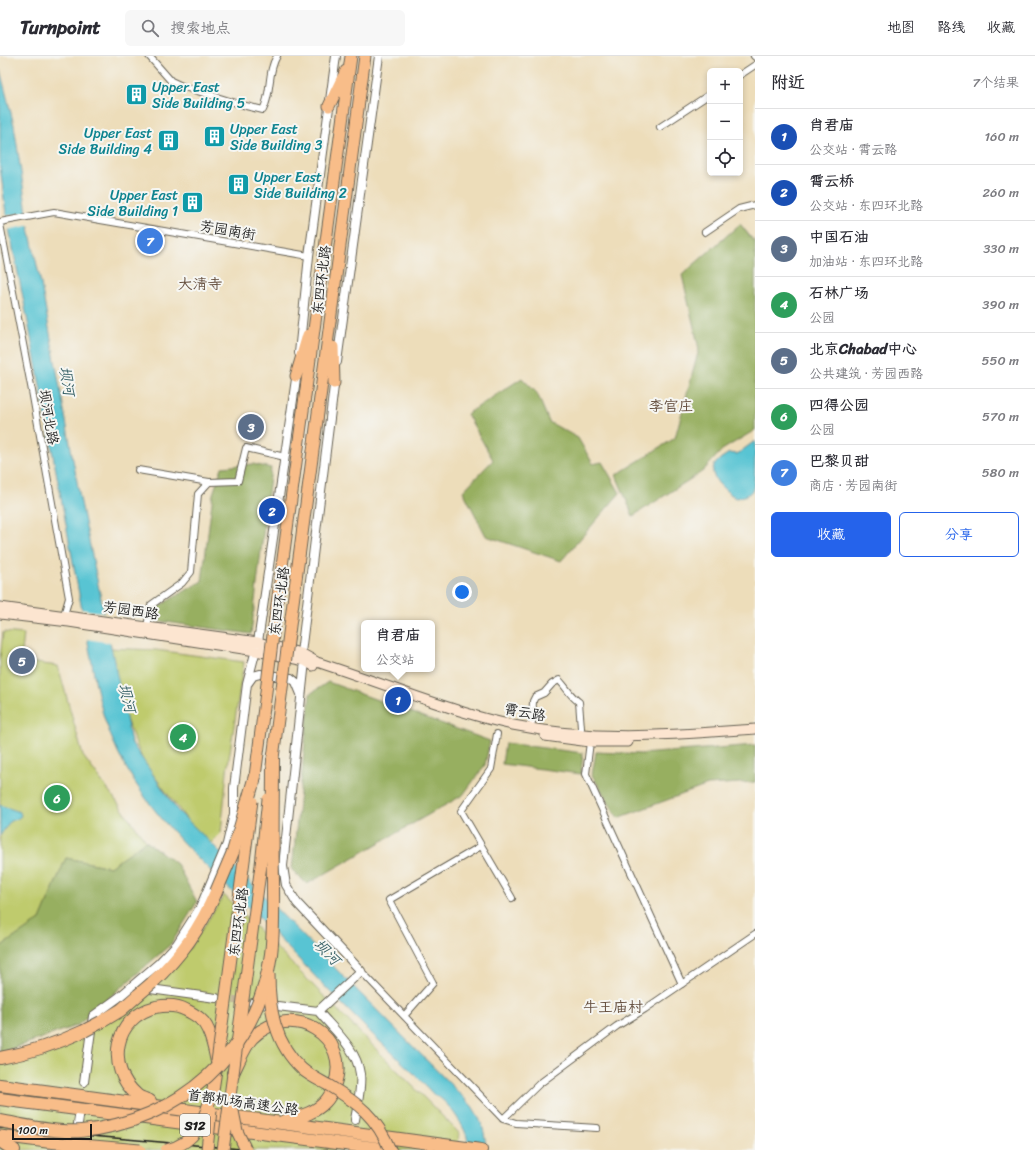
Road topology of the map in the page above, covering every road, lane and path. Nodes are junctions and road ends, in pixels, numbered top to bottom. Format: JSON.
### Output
{"nodes":[{"id":1,"x":149,"y":56,"type":"edge"},
{"id":2,"x":277,"y":56,"type":"edge"},
{"id":3,"x":336,"y":56,"type":"edge"},
{"id":4,"x":365,"y":56,"type":"edge"},
{"id":5,"x":379,"y":56,"type":"edge"},
{"id":6,"x":351,"y":60,"type":"edge"},
{"id":7,"x":755,"y":65,"type":"edge"},
{"id":8,"x":743,"y":73,"type":"edge"},
{"id":9,"x":707,"y":96,"type":"edge"},
{"id":10,"x":329,"y":106,"type":"junction"},
{"id":11,"x":660,"y":127,"type":"dead end"},
{"id":12,"x":755,"y":205,"type":"edge"},
{"id":13,"x":1,"y":222,"type":"edge"},
{"id":14,"x":705,"y":232,"type":"dead end"},
{"id":15,"x":309,"y":256,"type":"junction"},
{"id":16,"x":319,"y":298,"type":"junction"},
{"id":17,"x":332,"y":312,"type":"junction"},
{"id":18,"x":296,"y":376,"type":"junction"},
{"id":19,"x":334,"y":383,"type":"junction"},
{"id":20,"x":285,"y":457,"type":"junction"},
{"id":21,"x":138,"y":470,"type":"dead end"},
{"id":22,"x":209,"y":482,"type":"junction"},
{"id":23,"x":0,"y":607,"type":"edge"},
{"id":24,"x":0,"y":614,"type":"edge"},
{"id":25,"x":67,"y":617,"type":"junction"},
{"id":26,"x":117,"y":626,"type":"junction"},
{"id":27,"x":147,"y":627,"type":"junction"},
{"id":28,"x":257,"y":646,"type":"junction"},
{"id":29,"x":303,"y":657,"type":"junction"},
{"id":30,"x":247,"y":684,"type":"junction"},
{"id":31,"x":302,"y":696,"type":"junction"},
{"id":32,"x":532,"y":722,"type":"dead end"},
{"id":33,"x":581,"y":728,"type":"dead end"},
{"id":34,"x":755,"y":729,"type":"edge"},
{"id":35,"x":497,"y":734,"type":"dead end"},
{"id":36,"x":755,"y":734,"type":"edge"},
{"id":37,"x":590,"y":742,"type":"junction"},
{"id":38,"x":273,"y":758,"type":"junction"},
{"id":39,"x":255,"y":776,"type":"junction"},
{"id":40,"x":481,"y":846,"type":"junction"},
{"id":41,"x":213,"y":889,"type":"junction"},
{"id":42,"x":512,"y":898,"type":"dead end"},
{"id":43,"x":755,"y":934,"type":"edge"},
{"id":44,"x":269,"y":963,"type":"junction"},
{"id":45,"x":361,"y":971,"type":"junction"},
{"id":46,"x":682,"y":984,"type":"junction"},
{"id":47,"x":135,"y":991,"type":"junction"},
{"id":48,"x":216,"y":998,"type":"tunnel mouth"},
{"id":49,"x":251,"y":1002,"type":"tunnel mouth"},
{"id":50,"x":318,"y":1011,"type":"junction"},
{"id":51,"x":404,"y":1016,"type":"junction"},
{"id":52,"x":0,"y":1058,"type":"edge"},
{"id":53,"x":217,"y":1062,"type":"junction"},
{"id":54,"x":233,"y":1074,"type":"junction"},
{"id":55,"x":84,"y":1082,"type":"dead end"},
{"id":56,"x":0,"y":1085,"type":"edge"},
{"id":57,"x":213,"y":1090,"type":"junction"},
{"id":58,"x":230,"y":1096,"type":"junction"},
{"id":59,"x":0,"y":1099,"type":"edge"},
{"id":60,"x":166,"y":1107,"type":"junction"},
{"id":61,"x":79,"y":1117,"type":"dead end"},
{"id":62,"x":503,"y":1119,"type":"junction"},
{"id":63,"x":355,"y":1120,"type":"dead end"},
{"id":64,"x":0,"y":1121,"type":"edge"},
{"id":65,"x":280,"y":1122,"type":"junction"},
{"id":66,"x":597,"y":1128,"type":"dead end"},
{"id":67,"x":0,"y":1138,"type":"edge"},
{"id":68,"x":47,"y":1142,"type":"junction"},
{"id":69,"x":0,"y":1149,"type":"edge"},
{"id":70,"x":9,"y":1150,"type":"edge"},
{"id":71,"x":14,"y":1150,"type":"edge"},
{"id":72,"x":74,"y":1150,"type":"edge"},
{"id":73,"x":84,"y":1150,"type":"edge"},
{"id":74,"x":140,"y":1150,"type":"edge"},
{"id":75,"x":166,"y":1150,"type":"edge"},
{"id":76,"x":207,"y":1150,"type":"edge"},
{"id":77,"x":223,"y":1150,"type":"edge"},
{"id":78,"x":246,"y":1150,"type":"edge"},
{"id":79,"x":390,"y":1150,"type":"edge"},
{"id":80,"x":481,"y":1150,"type":"edge"}],
"edges":[{"from":1,"to":2,"type":"street"},
{"from":3,"to":10,"type":"street","name":"东四环北路"},
{"from":4,"to":17,"type":"highway","name":"东四环北路"},
{"from":5,"to":19,"type":"street","name":"东四环北路"},
{"from":6,"to":10,"type":"highway"},
{"from":6,"to":16,"type":"highway","name":"东四环北路"},
{"from":7,"to":8,"type":"street"},
{"from":9,"to":11,"type":"street"},
{"from":10,"to":15,"type":"street","name":"东四环北路"},
{"from":12,"to":14,"type":"street"},
{"from":13,"to":15,"type":"street","name":"芳园南街"},
{"from":13,"to":25,"type":"street","name":"坝河北路"},
{"from":15,"to":18,"type":"street","name":"东四环北路"},
{"from":16,"to":18,"type":"highway"},
{"from":16,"to":39,"type":"highway","name":"东四环北路","bridge":true},
{"from":17,"to":19,"type":"highway"},
{"from":17,"to":38,"type":"highway","name":"东四环北路","bridge":true},
{"from":18,"to":20,"type":"street","name":"东四环北路"},
{"from":19,"to":29,"type":"street","name":"东四环北路"},
{"from":20,"to":22,"type":"street"},
{"from":20,"to":28,"type":"street","name":"东四环北路"},
{"from":21,"to":22,"type":"street"},
{"from":22,"to":27,"type":"street"},
{"from":23,"to":25,"type":"main road","name":"芳园西路"},
{"from":24,"to":25,"type":"main road","name":"芳园西路"},
{"from":25,"to":26,"type":"main road","name":"芳园西路"},
{"from":26,"to":27,"type":"main road","name":"芳园西路"},
{"from":26,"to":28,"type":"main road","name":"芳园西路"},
{"from":27,"to":28,"type":"main road","name":"芳园西路"},
{"from":28,"to":29,"type":"main road"},
{"from":28,"to":30,"type":"street","name":"东四环北路"},
{"from":29,"to":31,"type":"street","name":"东四环北路"},
{"from":29,"to":34,"type":"main road","name":"霄云路"},
{"from":29,"to":37,"type":"main road","name":"霄云路"},
{"from":30,"to":31,"type":"street"},
{"from":30,"to":41,"type":"street","name":"东四环北路"},
{"from":31,"to":45,"type":"street","name":"东四环北路"},
{"from":32,"to":33,"type":"street"},
{"from":35,"to":40,"type":"street"},
{"from":36,"to":37,"type":"main road","name":"霄云路"},
{"from":37,"to":46,"type":"street"},
{"from":38,"to":44,"type":"highway","bridge":true},
{"from":38,"to":54,"type":"highway","name":"东四环北路","bridge":true},
{"from":39,"to":41,"type":"highway","bridge":true},
{"from":39,"to":53,"type":"highway","name":"东四环北路","bridge":true},
{"from":40,"to":42,"type":"street"},
{"from":40,"to":51,"type":"street"},
{"from":41,"to":47,"type":"street","name":"东四环北路"},
{"from":41,"to":47,"type":"highway","bridge":true},
{"from":43,"to":46,"type":"street"},
{"from":44,"to":64,"type":"highway","bridge":true},
{"from":44,"to":79,"type":"highway","bridge":true},
{"from":45,"to":50,"type":"street"},
{"from":45,"to":51,"type":"street"},
{"from":46,"to":62,"type":"street"},
{"from":47,"to":48,"type":"street"},
{"from":47,"to":52,"type":"highway","bridge":true},
{"from":47,"to":55,"type":"street","name":"东四环北路"},
{"from":49,"to":50,"type":"street"},
{"from":50,"to":63,"type":"street"},
{"from":51,"to":62,"type":"street"},
{"from":53,"to":57,"type":"highway","name":"东四环北路","bridge":true},
{"from":53,"to":60,"type":"highway"},
{"from":54,"to":58,"type":"highway","name":"东四环北路"},
{"from":54,"to":65,"type":"highway","bridge":true},
{"from":56,"to":60,"type":"highway","name":"首都机场高速公路","number":"S12"},
{"from":57,"to":75,"type":"highway","bridge":true},
{"from":57,"to":76,"type":"highway","bridge":true},
{"from":58,"to":77,"type":"highway","name":"东四环北路","bridge":true},
{"from":58,"to":78,"type":"highway","bridge":true},
{"from":59,"to":79,"type":"highway","name":"首都机场高速公路","number":"S12"},
{"from":60,"to":65,"type":"highway","name":"首都机场高速公路","number":"S12"},
{"from":61,"to":72,"type":"street"},
{"from":62,"to":66,"type":"street"},
{"from":65,"to":80,"type":"highway","name":"首都机场高速公路","number":"S12"},
{"from":67,"to":68,"type":"highway"},
{"from":67,"to":71,"type":"highway"},
{"from":68,"to":73,"type":"highway","bridge":true},
{"from":68,"to":74,"type":"highway","bridge":true},
{"from":69,"to":70,"type":"main road"}]}
